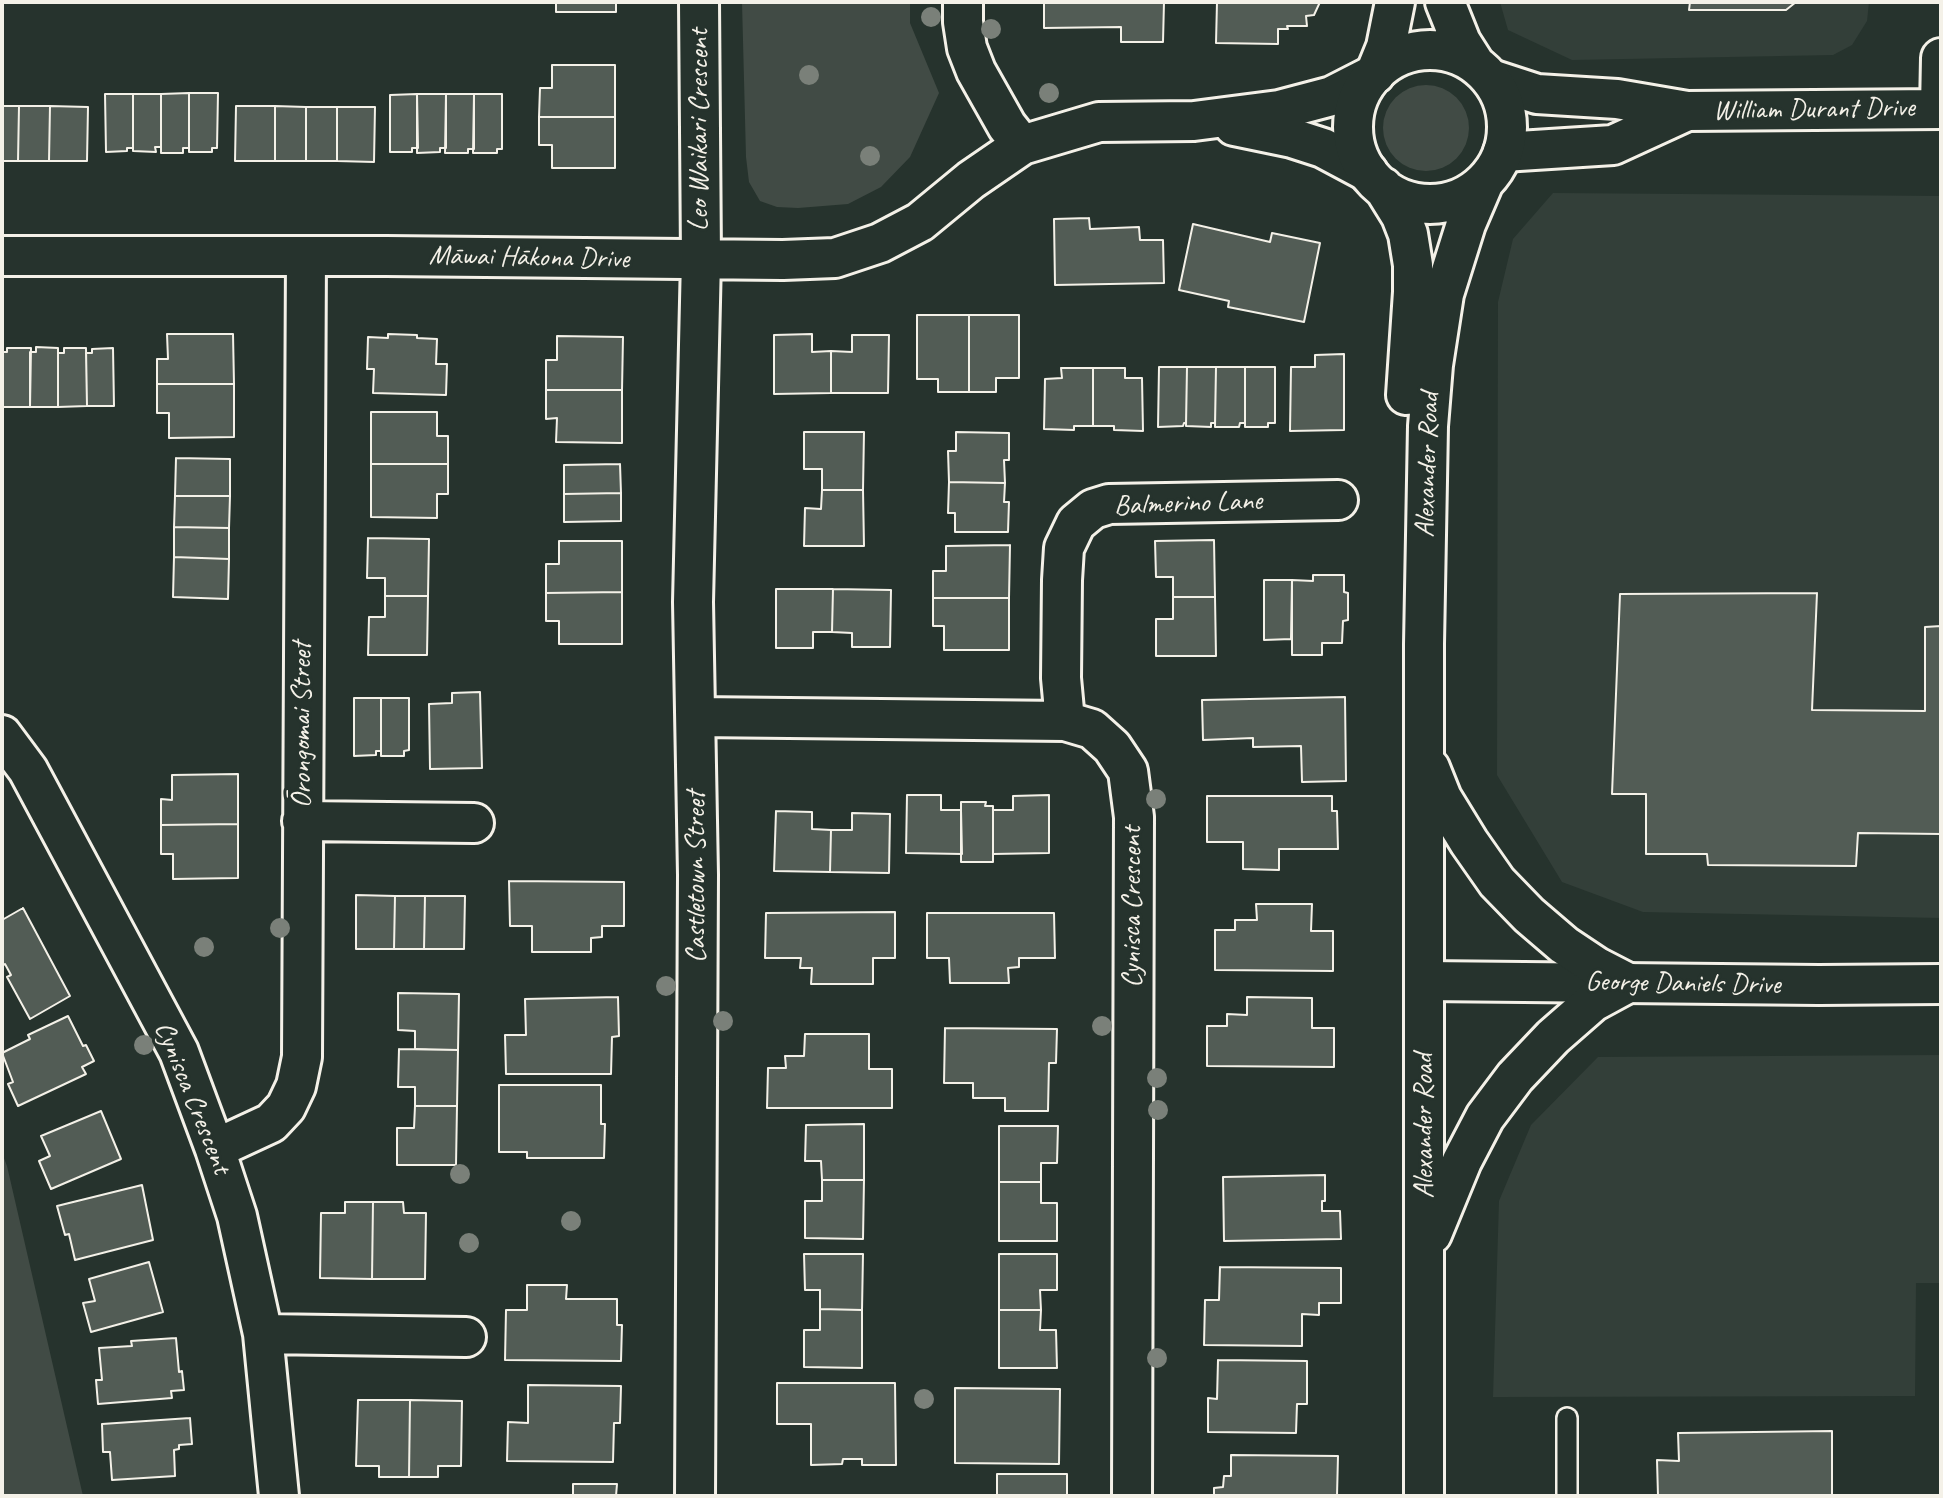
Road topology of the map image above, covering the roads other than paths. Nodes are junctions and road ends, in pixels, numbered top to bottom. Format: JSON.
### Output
{"nodes":[{"id":1,"x":699,"y":2,"type":"edge"},
{"id":2,"x":963,"y":2,"type":"edge"},
{"id":3,"x":1395,"y":2,"type":"edge"},
{"id":4,"x":1446,"y":2,"type":"edge"},
{"id":5,"x":1941,"y":58,"type":"edge"},
{"id":6,"x":1483,"y":72,"type":"junction"},
{"id":7,"x":1376,"y":74,"type":"junction"},
{"id":8,"x":1941,"y":109,"type":"edge"},
{"id":9,"x":1687,"y":111,"type":"junction"},
{"id":10,"x":1194,"y":121,"type":"junction"},
{"id":11,"x":1022,"y":145,"type":"junction"},
{"id":12,"x":1493,"y":167,"type":"junction"},
{"id":13,"x":1375,"y":180,"type":"junction"},
{"id":14,"x":2,"y":256,"type":"edge"},
{"id":15,"x":306,"y":256,"type":"junction"},
{"id":16,"x":701,"y":258,"type":"junction"},
{"id":17,"x":1338,"y":500,"type":"dead end"},
{"id":18,"x":697,"y":717,"type":"junction"},
{"id":19,"x":1065,"y":720,"type":"junction"},
{"id":20,"x":2,"y":735,"type":"edge"},
{"id":21,"x":1426,"y":757,"type":"junction"},
{"id":22,"x":302,"y":821,"type":"junction"},
{"id":23,"x":474,"y":822,"type":"dead end"},
{"id":24,"x":1425,"y":981,"type":"junction"},
{"id":25,"x":1628,"y":983,"type":"junction"},
{"id":26,"x":1941,"y":984,"type":"edge"},
{"id":27,"x":215,"y":1149,"type":"junction"},
{"id":28,"x":1425,"y":1252,"type":"junction"},
{"id":29,"x":263,"y":1334,"type":"junction"},
{"id":30,"x":466,"y":1337,"type":"dead end"},
{"id":31,"x":1567,"y":1418,"type":"dead end"},
{"id":32,"x":279,"y":1496,"type":"edge"},
{"id":33,"x":695,"y":1496,"type":"edge"},
{"id":34,"x":1132,"y":1496,"type":"edge"},
{"id":35,"x":1424,"y":1496,"type":"edge"},
{"id":36,"x":1567,"y":1496,"type":"edge"}],
"edges":[{"from":1,"to":16,"type":"street","name":"Leo Waikari Crescent"},
{"from":2,"to":11,"type":"street"},
{"from":3,"to":7,"type":"street","name":"Alexander Road"},
{"from":4,"to":6,"type":"street","name":"Alexander Road"},
{"from":5,"to":8,"type":"street"},
{"from":6,"to":7,"type":"street","name":"Alexander Road"},
{"from":6,"to":9,"type":"street","name":"William Durant Drive"},
{"from":6,"to":12,"type":"street","name":"Alexander Road"},
{"from":7,"to":10,"type":"street","name":"Māwai Hākona Drive"},
{"from":7,"to":13,"type":"street","name":"Alexander Road"},
{"from":8,"to":9,"type":"street","name":"William Durant Drive"},
{"from":9,"to":12,"type":"street","name":"William Durant Drive"},
{"from":10,"to":11,"type":"street","name":"Māwai Hākona Drive"},
{"from":10,"to":13,"type":"street","name":"Māwai Hākona Drive"},
{"from":11,"to":16,"type":"street","name":"Māwai Hākona Drive"},
{"from":12,"to":13,"type":"street"},
{"from":12,"to":21,"type":"street","name":"Alexander Road"},
{"from":13,"to":21,"type":"street","name":"Alexander Road"},
{"from":14,"to":15,"type":"street","name":"Māwai Hākona Drive"},
{"from":15,"to":16,"type":"street","name":"Māwai Hākona Drive"},
{"from":15,"to":22,"type":"street","name":"Ōrongomai Street"},
{"from":16,"to":18,"type":"street","name":"Castletown Street"},
{"from":17,"to":19,"type":"street","name":"Balmerino Lane"},
{"from":18,"to":19,"type":"street","name":"Cynisca Crescent"},
{"from":18,"to":33,"type":"street","name":"Castletown Street"},
{"from":19,"to":34,"type":"street","name":"Cynisca Crescent"},
{"from":20,"to":27,"type":"street","name":"Cynisca Crescent"},
{"from":21,"to":24,"type":"street","name":"Alexander Road"},
{"from":21,"to":25,"type":"street"},
{"from":22,"to":23,"type":"street"},
{"from":22,"to":27,"type":"street","name":"Ōrongomai Street"},
{"from":24,"to":25,"type":"street","name":"George Daniels Drive"},
{"from":24,"to":28,"type":"street","name":"Alexander Road"},
{"from":25,"to":26,"type":"street","name":"George Daniels Drive"},
{"from":25,"to":28,"type":"street"},
{"from":27,"to":29,"type":"street","name":"Cynisca Crescent"},
{"from":28,"to":35,"type":"street","name":"Alexander Road"},
{"from":29,"to":30,"type":"street"},
{"from":29,"to":32,"type":"street","name":"Cynisca Crescent"},
{"from":31,"to":36,"type":"lane"}]}
